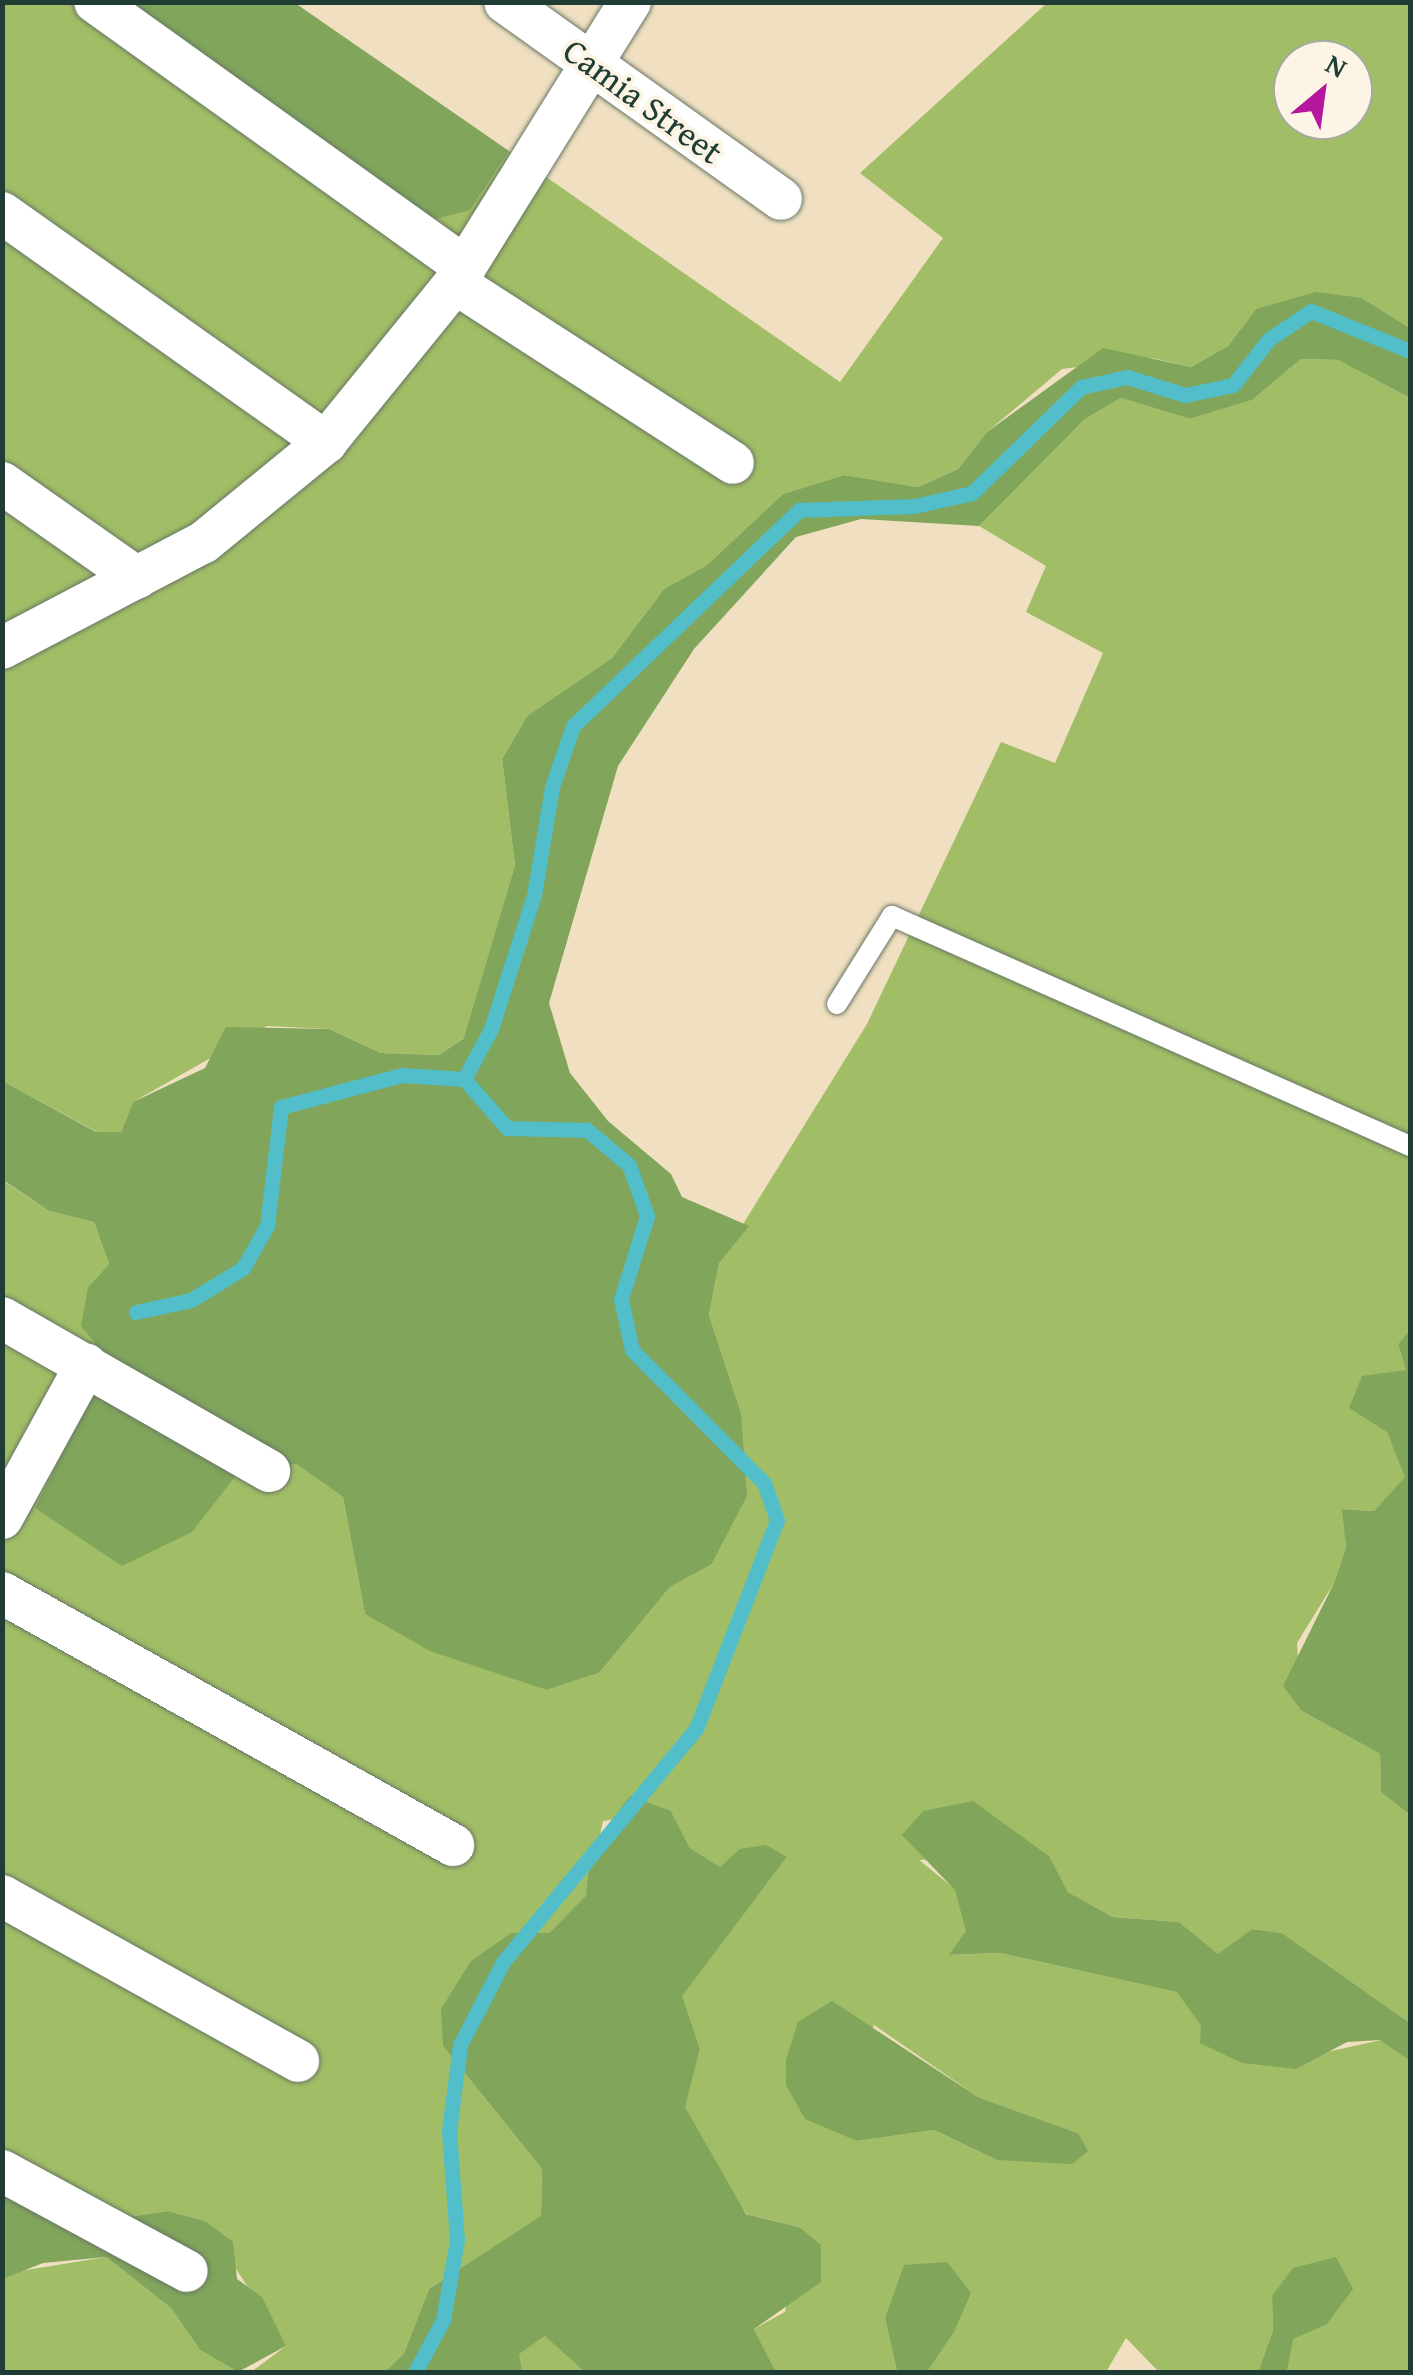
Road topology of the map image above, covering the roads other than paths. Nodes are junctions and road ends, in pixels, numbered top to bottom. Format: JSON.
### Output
{"nodes":[{"id":1,"x":95,"y":2,"type":"edge"},
{"id":2,"x":506,"y":2,"type":"edge"},
{"id":3,"x":630,"y":2,"type":"edge"},
{"id":4,"x":592,"y":64,"type":"junction"},
{"id":5,"x":780,"y":199,"type":"dead end"},
{"id":6,"x":2,"y":213,"type":"edge"},
{"id":7,"x":460,"y":275,"type":"junction"},
{"id":8,"x":326,"y":442,"type":"junction"},
{"id":9,"x":733,"y":463,"type":"dead end"},
{"id":10,"x":2,"y":483,"type":"edge"},
{"id":11,"x":137,"y":578,"type":"junction"},
{"id":12,"x":2,"y":648,"type":"edge"},
{"id":13,"x":837,"y":1004,"type":"dead end"},
{"id":14,"x":1410,"y":1146,"type":"edge"},
{"id":15,"x":2,"y":1318,"type":"edge"},
{"id":16,"x":86,"y":1365,"type":"junction"},
{"id":17,"x":269,"y":1471,"type":"dead end"},
{"id":18,"x":2,"y":1518,"type":"edge"},
{"id":19,"x":2,"y":1593,"type":"edge"},
{"id":20,"x":453,"y":1845,"type":"dead end"},
{"id":21,"x":2,"y":1896,"type":"edge"},
{"id":22,"x":298,"y":2061,"type":"dead end"},
{"id":23,"x":2,"y":2171,"type":"edge"},
{"id":24,"x":187,"y":2271,"type":"dead end"}],
"edges":[{"from":1,"to":7,"type":"street"},
{"from":2,"to":4,"type":"street","name":"Camia Street"},
{"from":3,"to":4,"type":"street"},
{"from":4,"to":5,"type":"street","name":"Camia Street"},
{"from":4,"to":7,"type":"street"},
{"from":6,"to":8,"type":"street"},
{"from":7,"to":8,"type":"street"},
{"from":7,"to":9,"type":"street"},
{"from":8,"to":11,"type":"street"},
{"from":10,"to":11,"type":"street"},
{"from":11,"to":12,"type":"street"},
{"from":13,"to":14,"type":"lane"},
{"from":15,"to":16,"type":"street"},
{"from":16,"to":17,"type":"street"},
{"from":16,"to":18,"type":"street"},
{"from":19,"to":20,"type":"street"},
{"from":21,"to":22,"type":"street"},
{"from":23,"to":24,"type":"street"}]}
